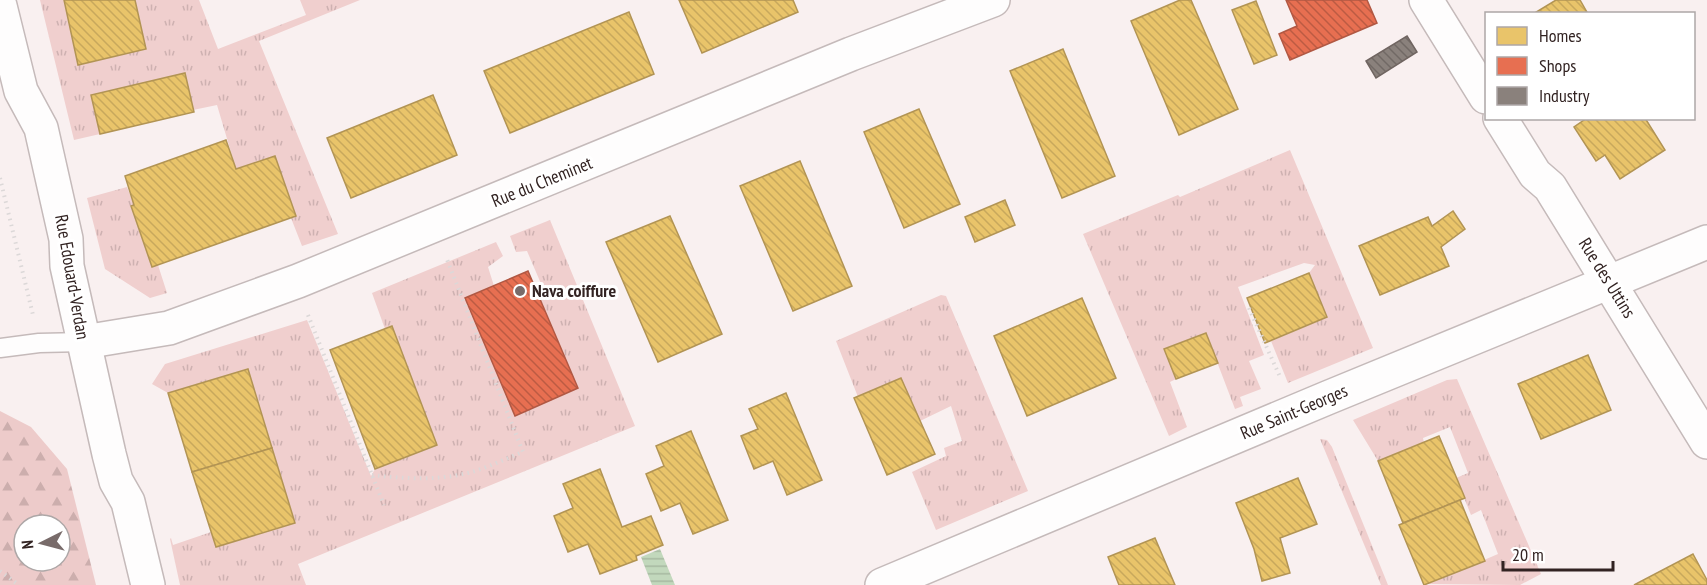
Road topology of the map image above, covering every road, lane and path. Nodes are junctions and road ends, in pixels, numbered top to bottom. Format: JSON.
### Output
{"nodes":[{"id":1,"x":993,"y":0,"type":"edge"},
{"id":2,"x":1426,"y":0,"type":"edge"},
{"id":3,"x":0,"y":6,"type":"edge"},
{"id":4,"x":1485,"y":95,"type":"edge"},
{"id":5,"x":1501,"y":120,"type":"edge"},
{"id":6,"x":0,"y":178,"type":"edge"},
{"id":7,"x":1707,"y":242,"type":"edge"},
{"id":8,"x":446,"y":256,"type":"dead end"},
{"id":9,"x":1611,"y":283,"type":"junction"},
{"id":10,"x":1249,"y":308,"type":"dead end"},
{"id":11,"x":307,"y":312,"type":"dead end"},
{"id":12,"x":84,"y":342,"type":"junction"},
{"id":13,"x":39,"y":343,"type":"junction"},
{"id":14,"x":0,"y":348,"type":"edge"},
{"id":15,"x":1283,"y":383,"type":"dead end"},
{"id":16,"x":1707,"y":442,"type":"edge"},
{"id":17,"x":372,"y":475,"type":"junction"},
{"id":18,"x":384,"y":506,"type":"dead end"},
{"id":19,"x":0,"y":572,"type":"edge"},
{"id":20,"x":19,"y":585,"type":"edge"},
{"id":21,"x":148,"y":585,"type":"edge"},
{"id":22,"x":882,"y":585,"type":"edge"}],
"edges":[{"from":1,"to":12,"type":"street","name":"Rue du Cheminet"},
{"from":2,"to":4,"type":"street"},
{"from":3,"to":12,"type":"street","name":"Rue Edouard-Verdan"},
{"from":5,"to":9,"type":"street","name":"Rue des Uttins"},
{"from":6,"to":13,"type":"path"},
{"from":7,"to":9,"type":"street","name":"Rue Saint-Georges"},
{"from":8,"to":17,"type":"path"},
{"from":9,"to":16,"type":"street","name":"Rue des Uttins"},
{"from":9,"to":22,"type":"street","name":"Rue Saint-Georges"},
{"from":10,"to":15,"type":"path"},
{"from":11,"to":17,"type":"path"},
{"from":12,"to":13,"type":"lane"},
{"from":12,"to":21,"type":"street","name":"Rue Edouard-Verdan"},
{"from":13,"to":14,"type":"lane"},
{"from":17,"to":18,"type":"path"},
{"from":19,"to":20,"type":"path"}]}
